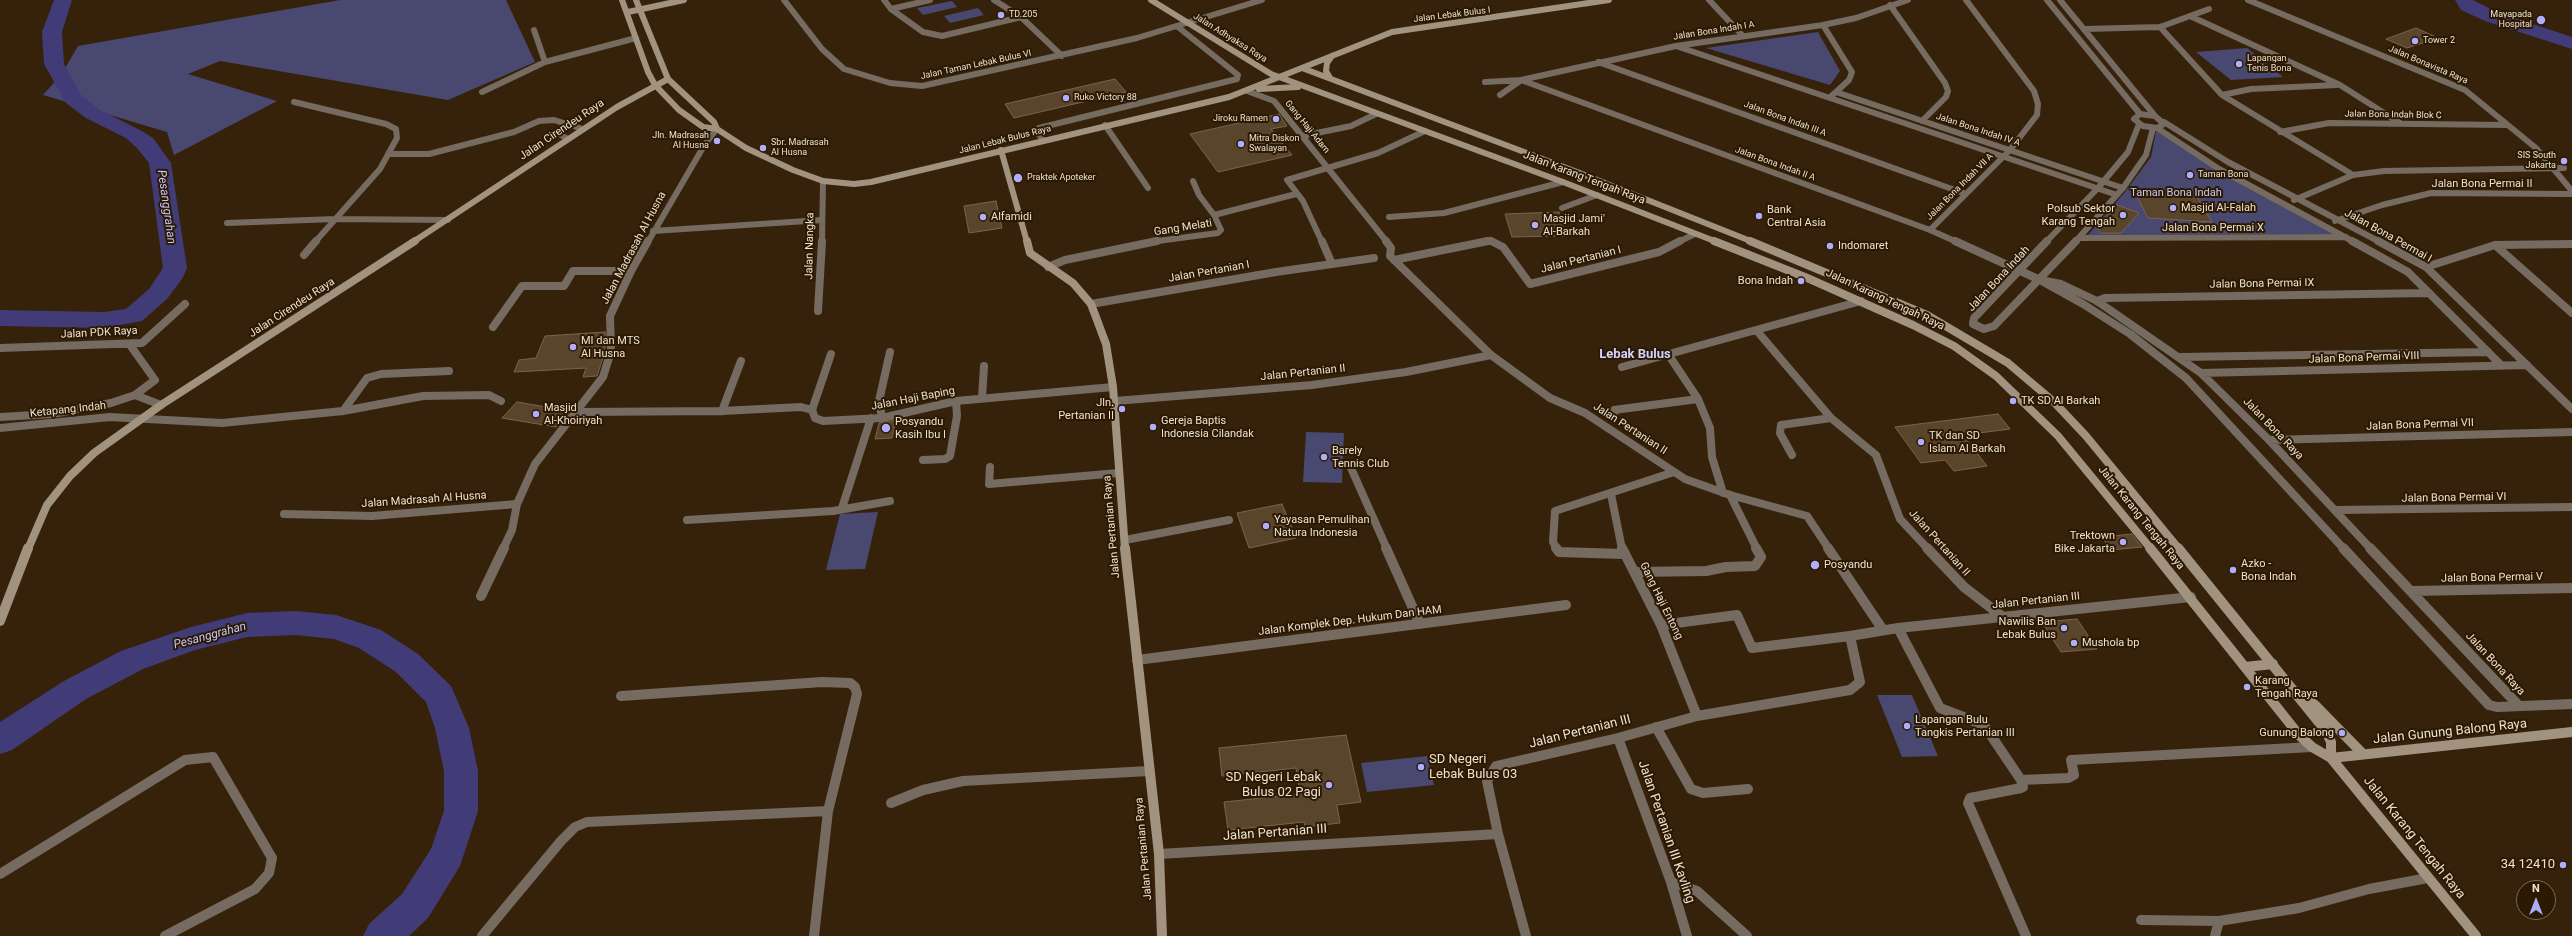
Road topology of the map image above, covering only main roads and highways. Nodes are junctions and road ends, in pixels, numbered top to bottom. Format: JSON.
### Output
{"nodes":[{"id":1,"x":624,"y":0,"type":"edge"},
{"id":2,"x":636,"y":0,"type":"edge"},
{"id":3,"x":648,"y":0,"type":"edge"},
{"id":4,"x":684,"y":0,"type":"edge"},
{"id":5,"x":1151,"y":0,"type":"edge"},
{"id":6,"x":1608,"y":0,"type":"edge"},
{"id":7,"x":656,"y":6,"type":"junction"},
{"id":8,"x":641,"y":9,"type":"junction"},
{"id":9,"x":628,"y":12,"type":"junction"},
{"id":10,"x":1332,"y":56,"type":"junction"},
{"id":11,"x":1302,"y":68,"type":"junction"},
{"id":12,"x":1264,"y":70,"type":"junction"},
{"id":13,"x":1280,"y":77,"type":"junction"},
{"id":14,"x":1330,"y":78,"type":"junction"},
{"id":15,"x":668,"y":80,"type":"junction"},
{"id":16,"x":1264,"y":84,"type":"junction"},
{"id":17,"x":655,"y":85,"type":"junction"},
{"id":18,"x":1305,"y":87,"type":"junction"},
{"id":19,"x":1248,"y":91,"type":"junction"},
{"id":20,"x":717,"y":129,"type":"junction"},
{"id":21,"x":1001,"y":150,"type":"junction"},
{"id":22,"x":0,"y":621,"type":"edge"},
{"id":23,"x":2273,"y":664,"type":"junction"},
{"id":24,"x":2245,"y":667,"type":"junction"},
{"id":25,"x":2293,"y":690,"type":"junction"},
{"id":26,"x":2572,"y":732,"type":"edge"},
{"id":27,"x":2363,"y":754,"type":"junction"},
{"id":28,"x":2331,"y":758,"type":"junction"},
{"id":29,"x":1162,"y":936,"type":"edge"},
{"id":30,"x":2476,"y":936,"type":"edge"}],
"edges":[{"from":1,"to":9,"type":"main road","name":"Jalan Lebak Bulus Raya"},
{"from":2,"to":8,"type":"main road","name":"Jalan Lebak Bulus Raya"},
{"from":3,"to":7,"type":"main road"},
{"from":4,"to":7,"type":"main road"},
{"from":5,"to":12,"type":"main road","name":"Jalan Adhyaksa Raya"},
{"from":6,"to":10,"type":"main road","name":"Jalan Lebak Bulus I"},
{"from":7,"to":8,"type":"main road"},
{"from":8,"to":9,"type":"main road"},
{"from":8,"to":15,"type":"main road","name":"Jalan Lebak Bulus Raya"},
{"from":9,"to":17,"type":"main road","name":"Jalan Lebak Bulus Raya"},
{"from":10,"to":11,"type":"main road","name":"Jalan Lebak Bulus I"},
{"from":10,"to":14,"type":"main road"},
{"from":11,"to":13,"type":"main road","name":"Jalan Lebak Bulus Raya"},
{"from":11,"to":14,"type":"main road","name":"Jalan Karang Tengah Raya"},
{"from":12,"to":13,"type":"main road","name":"Jalan Adhyaksa Raya"},
{"from":12,"to":16,"type":"main road"},
{"from":13,"to":16,"type":"main road","name":"Jalan Lebak Bulus Raya"},
{"from":13,"to":18,"type":"main road","name":"Jalan Karang Tengah Raya"},
{"from":14,"to":23,"type":"main road","name":"Jalan Karang Tengah Raya"},
{"from":15,"to":17,"type":"main road","name":"Jalan Cirendeu Raya"},
{"from":15,"to":20,"type":"main road","name":"Jalan Lebak Bulus Raya"},
{"from":16,"to":19,"type":"main road","name":"Jalan Lebak Bulus Raya"},
{"from":17,"to":20,"type":"main road","name":"Jalan Lebak Bulus Raya"},
{"from":17,"to":22,"type":"main road","name":"Jalan Cirendeu Raya"},
{"from":18,"to":19,"type":"main road"},
{"from":18,"to":24,"type":"main road","name":"Jalan Karang Tengah Raya"},
{"from":19,"to":21,"type":"main road","name":"Jalan Lebak Bulus Raya"},
{"from":20,"to":21,"type":"main road","name":"Jalan Lebak Bulus Raya"},
{"from":21,"to":29,"type":"main road","name":"Jalan Pertanian Raya"},
{"from":23,"to":24,"type":"main road"},
{"from":23,"to":25,"type":"main road","name":"Jalan Karang Tengah Raya"},
{"from":24,"to":28,"type":"main road","name":"Jalan Karang Tengah Raya"},
{"from":25,"to":27,"type":"main road"},
{"from":25,"to":28,"type":"main road","name":"Jalan Karang Tengah Raya"},
{"from":26,"to":27,"type":"main road","name":"Jalan Gunung Balong Raya"},
{"from":27,"to":28,"type":"main road","name":"Jalan Gunung Balong Raya"},
{"from":28,"to":30,"type":"main road","name":"Jalan Karang Tengah Raya"}]}
